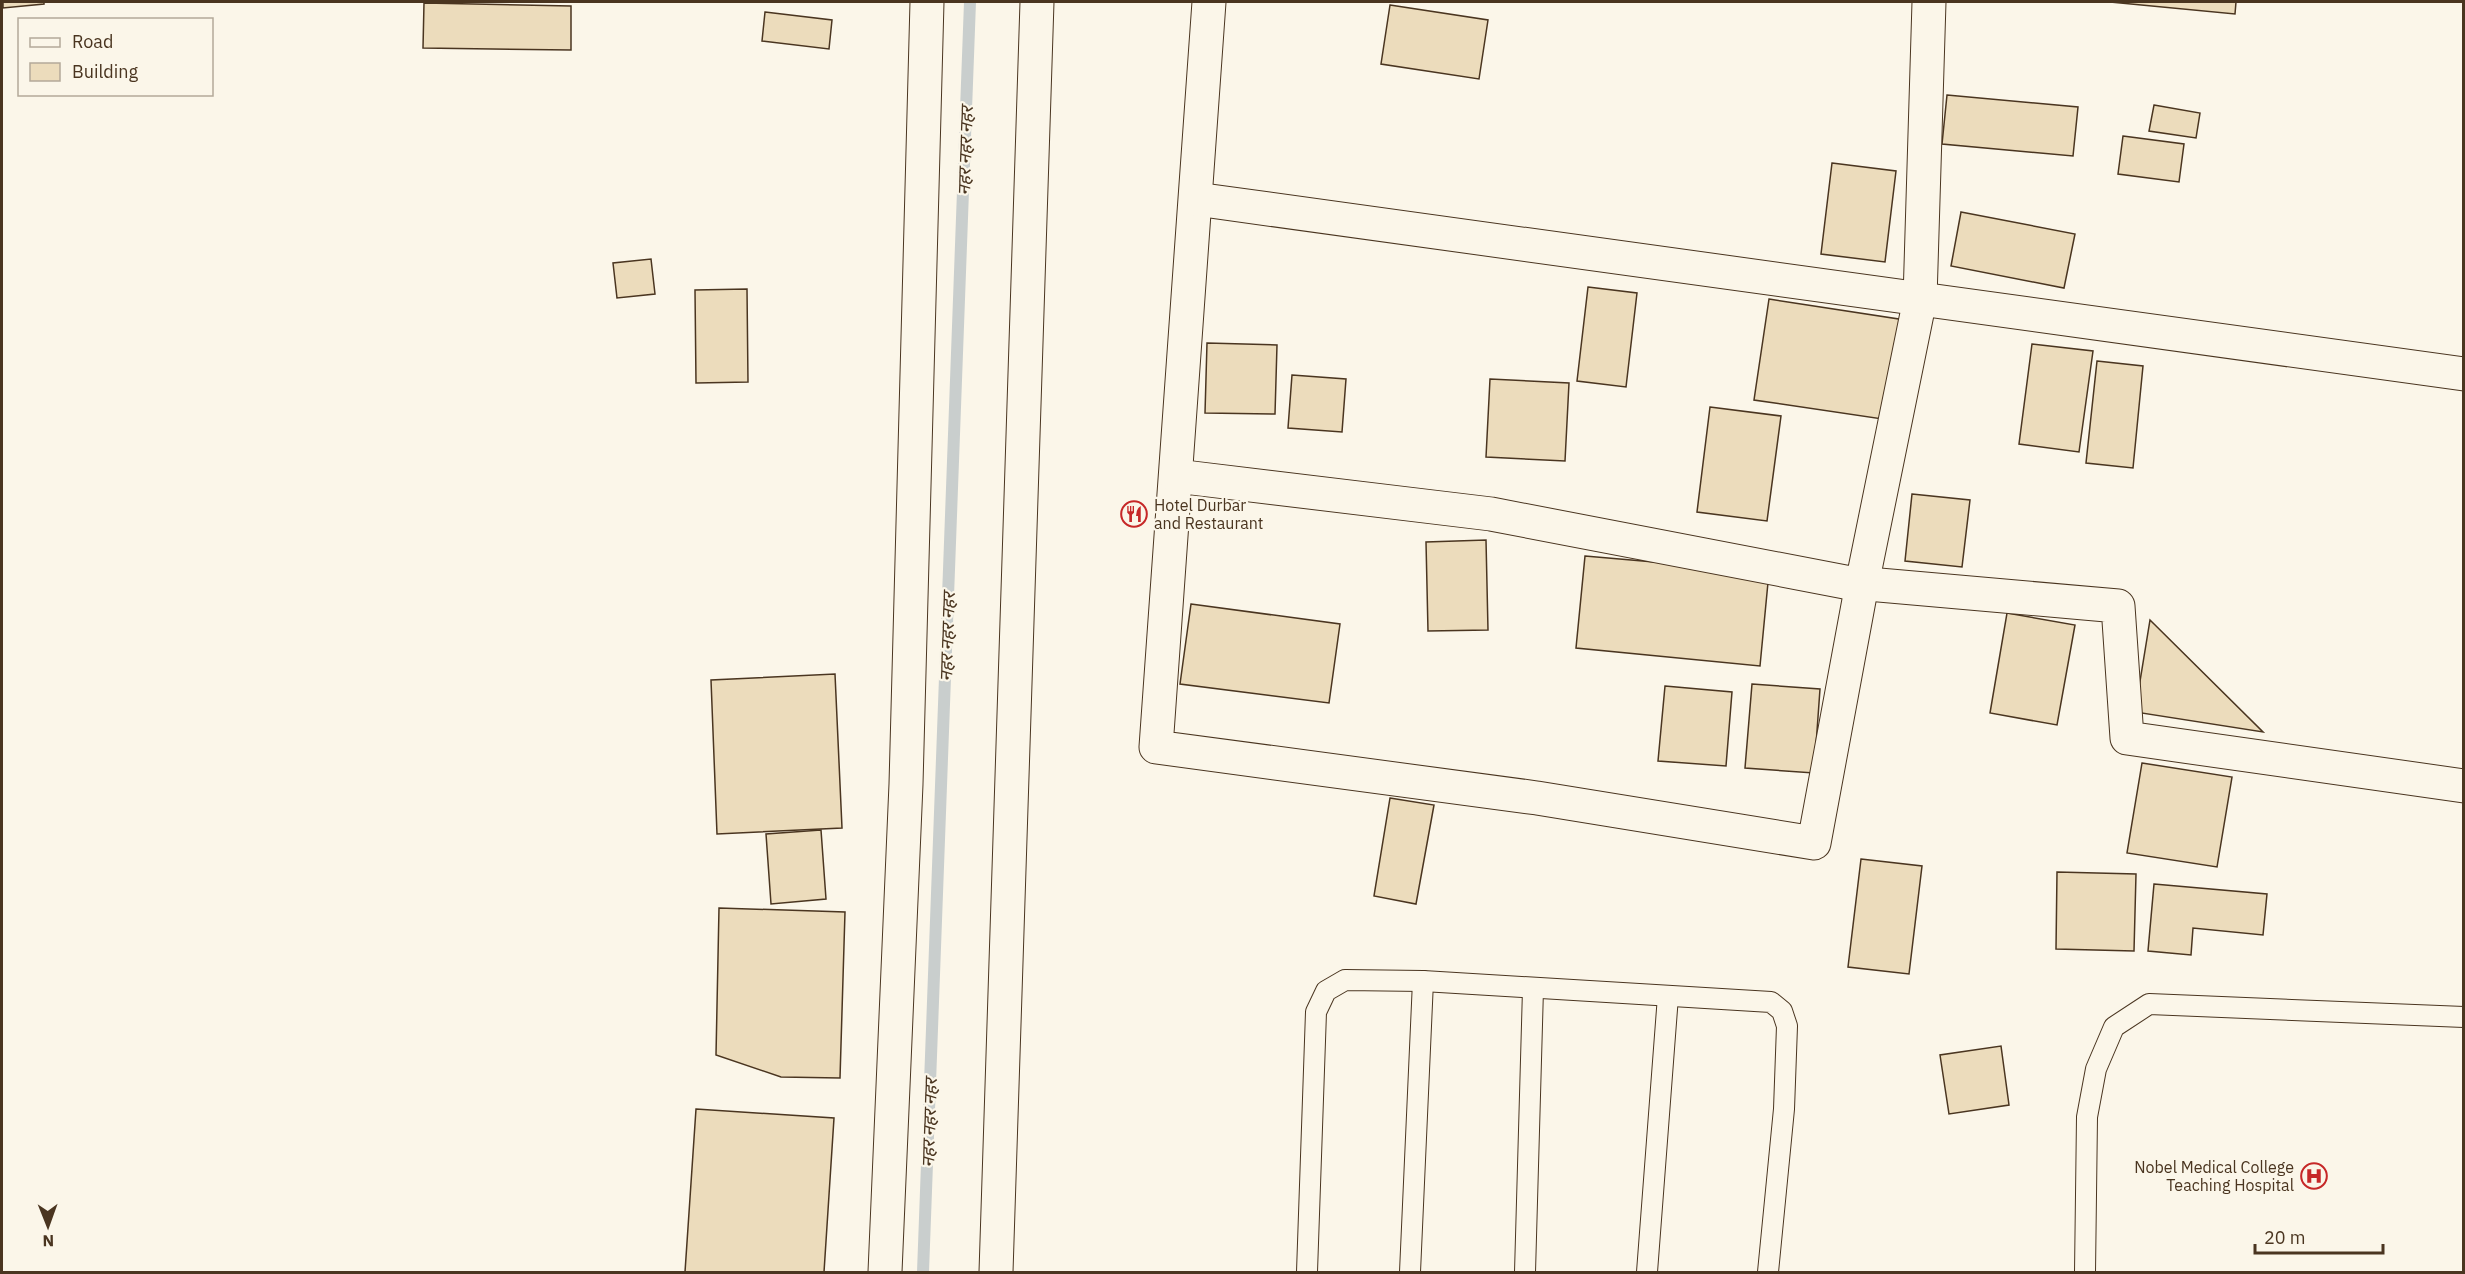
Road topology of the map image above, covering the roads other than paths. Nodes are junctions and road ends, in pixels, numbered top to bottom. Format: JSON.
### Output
{"nodes":[{"id":1,"x":927,"y":2,"type":"edge"},
{"id":2,"x":1036,"y":2,"type":"edge"},
{"id":3,"x":1209,"y":2,"type":"edge"},
{"id":4,"x":1929,"y":2,"type":"edge"},
{"id":5,"x":1196,"y":199,"type":"junction"},
{"id":6,"x":1920,"y":299,"type":"junction"},
{"id":7,"x":2463,"y":374,"type":"edge"},
{"id":8,"x":1176,"y":476,"type":"junction"},
{"id":9,"x":1862,"y":584,"type":"junction"},
{"id":10,"x":2463,"y":786,"type":"edge"},
{"id":11,"x":1423,"y":981,"type":"junction"},
{"id":12,"x":1533,"y":989,"type":"junction"},
{"id":13,"x":1668,"y":996,"type":"junction"},
{"id":14,"x":2463,"y":1017,"type":"edge"},
{"id":15,"x":885,"y":1272,"type":"edge"},
{"id":16,"x":996,"y":1272,"type":"edge"},
{"id":17,"x":1307,"y":1272,"type":"edge"},
{"id":18,"x":1410,"y":1272,"type":"edge"},
{"id":19,"x":1525,"y":1272,"type":"edge"},
{"id":20,"x":1647,"y":1272,"type":"edge"},
{"id":21,"x":1768,"y":1272,"type":"edge"},
{"id":22,"x":2085,"y":1272,"type":"edge"}],
"edges":[{"from":1,"to":15,"type":"street"},
{"from":2,"to":16,"type":"street"},
{"from":3,"to":5,"type":"street"},
{"from":4,"to":6,"type":"street"},
{"from":5,"to":6,"type":"street"},
{"from":5,"to":8,"type":"street"},
{"from":6,"to":7,"type":"street"},
{"from":6,"to":9,"type":"street"},
{"from":8,"to":9,"type":"street"},
{"from":8,"to":9,"type":"street"},
{"from":9,"to":10,"type":"street"},
{"from":11,"to":12,"type":"lane"},
{"from":11,"to":17,"type":"lane"},
{"from":11,"to":18,"type":"lane"},
{"from":12,"to":13,"type":"lane"},
{"from":12,"to":19,"type":"lane"},
{"from":13,"to":20,"type":"lane"},
{"from":13,"to":21,"type":"lane"},
{"from":14,"to":22,"type":"lane"}]}
